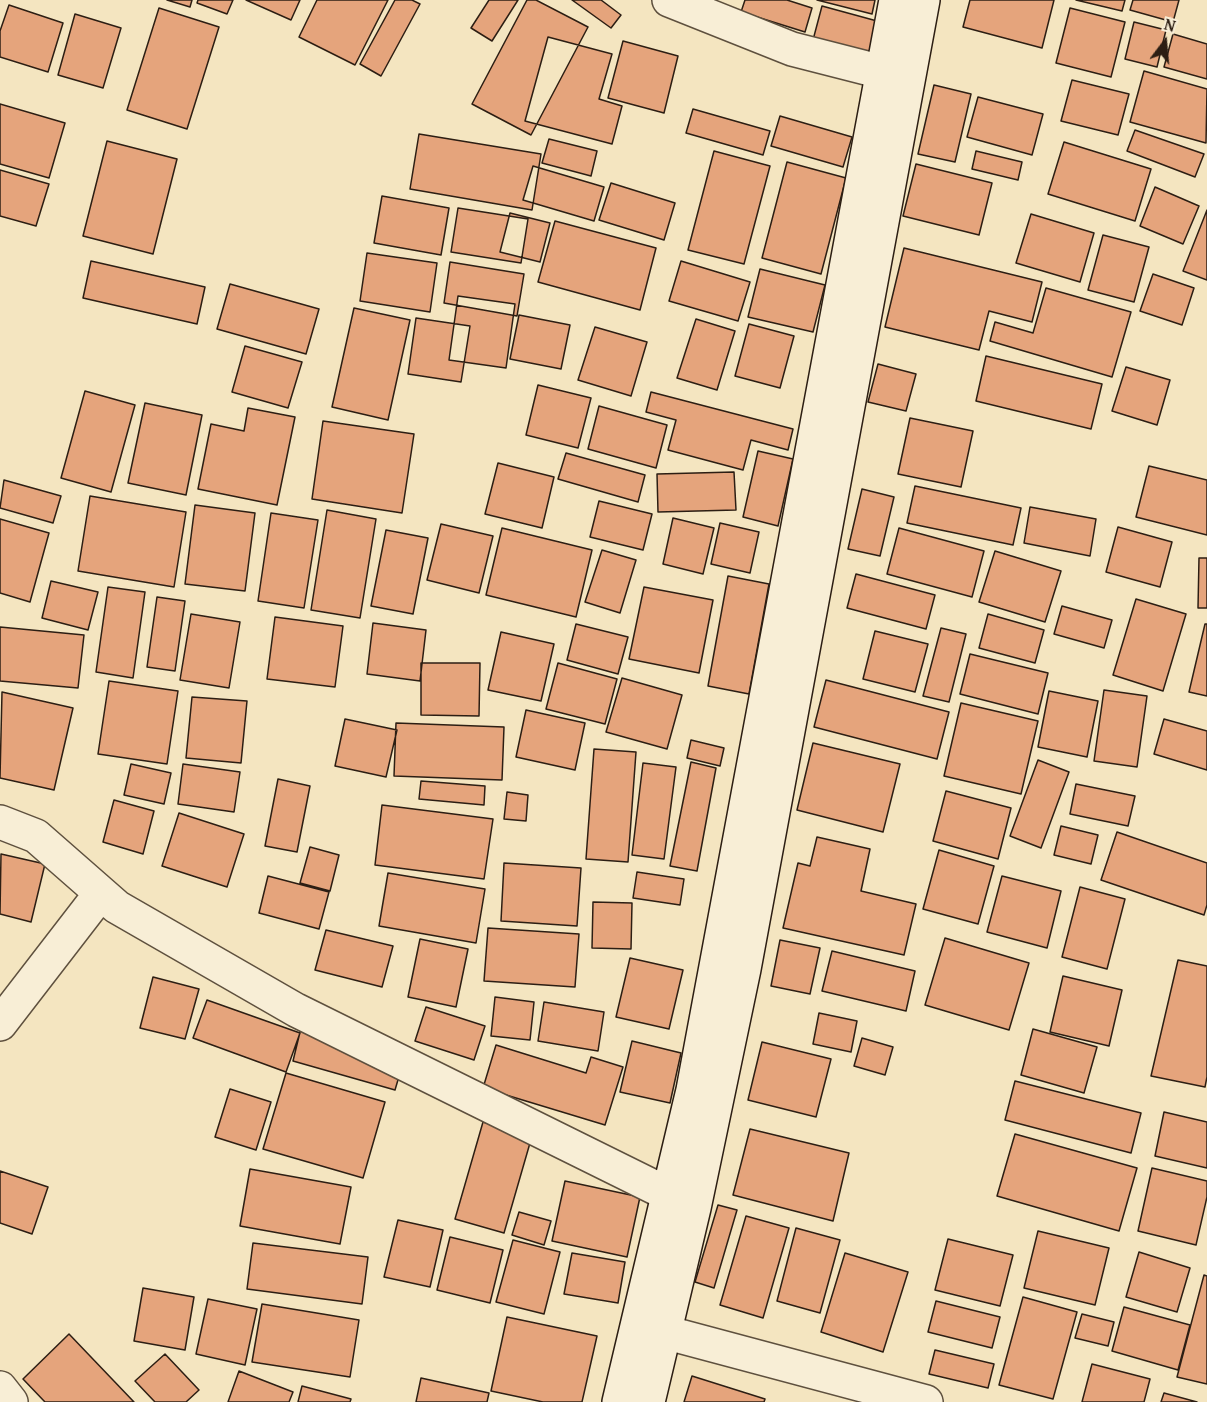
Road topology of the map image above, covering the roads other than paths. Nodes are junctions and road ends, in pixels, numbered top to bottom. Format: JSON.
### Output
{"nodes":[{"id":1,"x":669,"y":0,"type":"edge"},
{"id":2,"x":897,"y":0,"type":"edge"},
{"id":3,"x":923,"y":0,"type":"edge"},
{"id":4,"x":882,"y":72,"type":"junction"},
{"id":5,"x":0,"y":822,"type":"edge"},
{"id":6,"x":101,"y":893,"type":"junction"},
{"id":7,"x":0,"y":1024,"type":"edge"},
{"id":8,"x":668,"y":1194,"type":"junction"},
{"id":9,"x":651,"y":1328,"type":"junction"},
{"id":10,"x":0,"y":1388,"type":"edge"},
{"id":11,"x":11,"y":1402,"type":"edge"},
{"id":12,"x":619,"y":1402,"type":"edge"},
{"id":13,"x":648,"y":1402,"type":"edge"},
{"id":14,"x":926,"y":1402,"type":"edge"}],
"edges":[{"from":1,"to":4,"type":"street"},
{"from":2,"to":4,"type":"street"},
{"from":3,"to":9,"type":"street"},
{"from":4,"to":8,"type":"street"},
{"from":5,"to":6,"type":"street"},
{"from":6,"to":7,"type":"street"},
{"from":6,"to":8,"type":"street"},
{"from":8,"to":9,"type":"street"},
{"from":9,"to":12,"type":"street"},
{"from":9,"to":13,"type":"street"},
{"from":9,"to":14,"type":"street"},
{"from":10,"to":11,"type":"street"}]}
